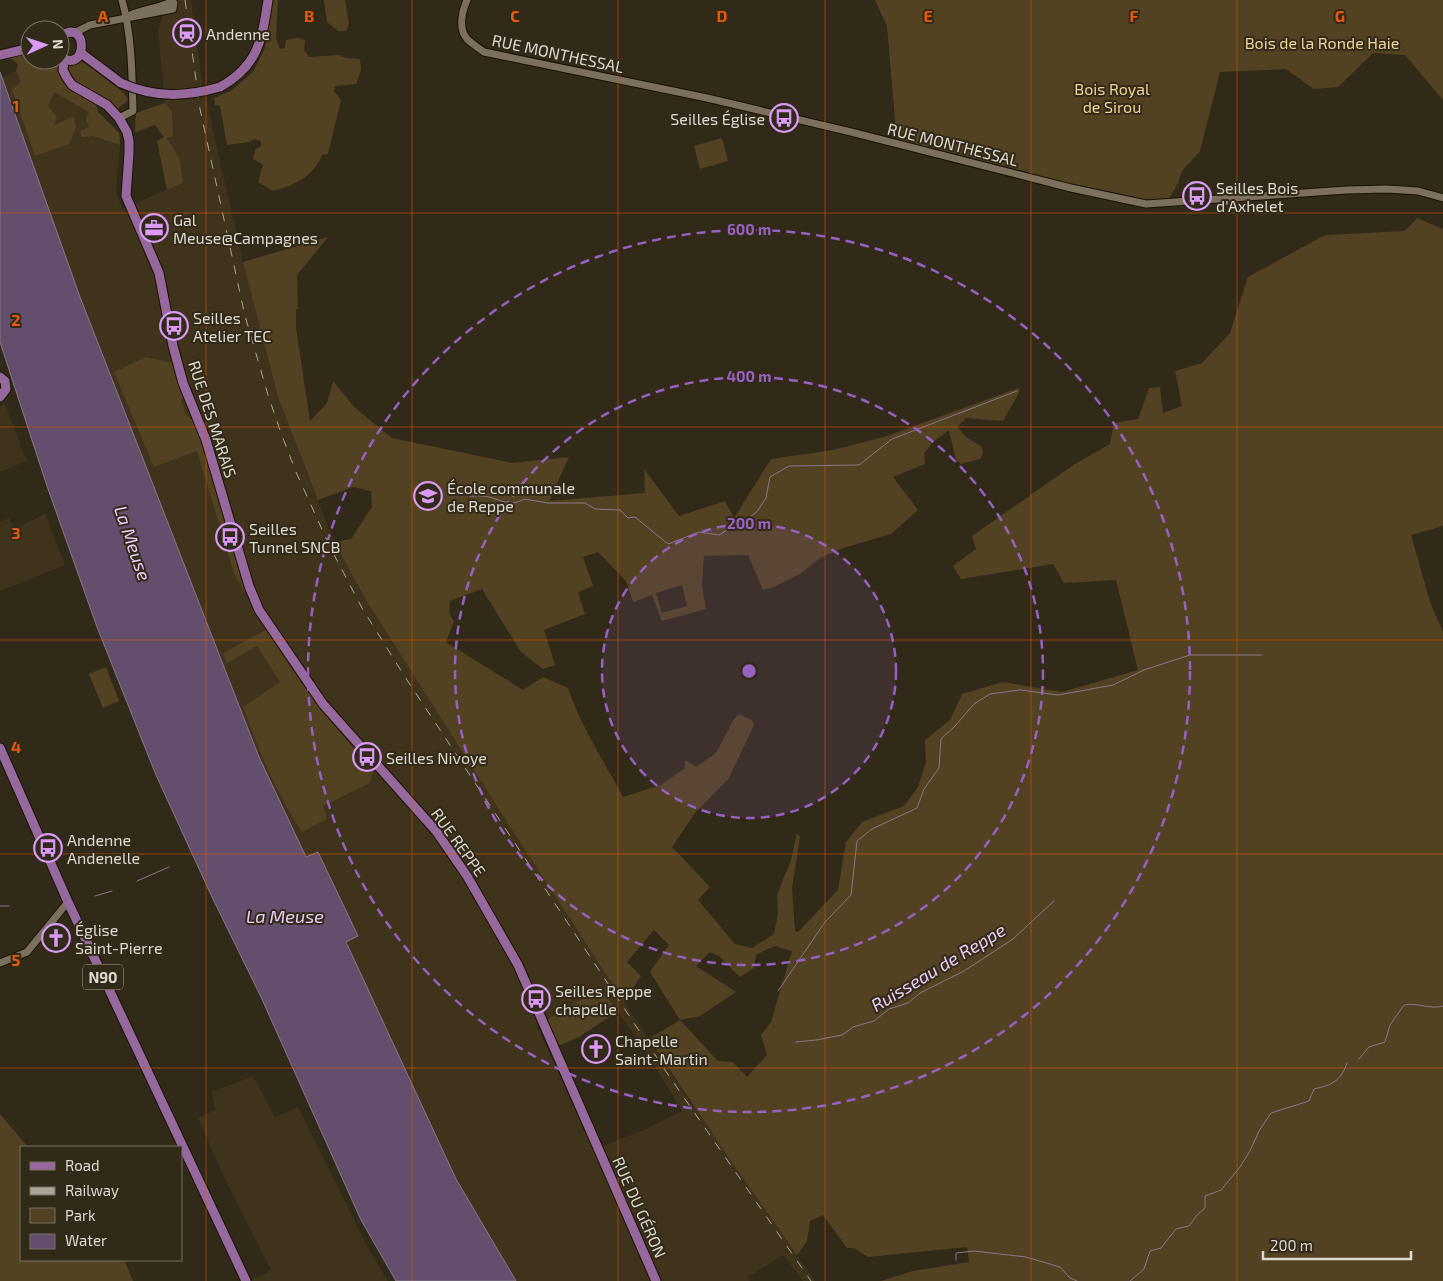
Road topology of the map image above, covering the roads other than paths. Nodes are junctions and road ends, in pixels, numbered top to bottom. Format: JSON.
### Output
{"nodes":[{"id":1,"x":122,"y":0,"type":"edge"},
{"id":2,"x":268,"y":0,"type":"edge"},
{"id":3,"x":467,"y":0,"type":"edge"},
{"id":4,"x":126,"y":17,"type":"junction"},
{"id":5,"x":90,"y":25,"type":"junction"},
{"id":6,"x":70,"y":33,"type":"edge"},
{"id":7,"x":74,"y":33,"type":"junction"},
{"id":8,"x":82,"y":41,"type":"junction"},
{"id":9,"x":20,"y":50,"type":"edge"},
{"id":10,"x":81,"y":53,"type":"junction"},
{"id":11,"x":1,"y":55,"type":"edge"},
{"id":12,"x":70,"y":60,"type":"edge"},
{"id":13,"x":63,"y":70,"type":"edge"},
{"id":14,"x":119,"y":118,"type":"junction"},
{"id":15,"x":1443,"y":198,"type":"edge"},
{"id":16,"x":1,"y":376,"type":"edge"},
{"id":17,"x":0,"y":397,"type":"edge"},
{"id":18,"x":249,"y":586,"type":"joint"},
{"id":19,"x":0,"y":748,"type":"edge"},
{"id":20,"x":68,"y":902,"type":"junction"},
{"id":21,"x":0,"y":963,"type":"edge"},
{"id":22,"x":596,"y":1146,"type":"joint"},
{"id":23,"x":246,"y":1281,"type":"edge"},
{"id":24,"x":656,"y":1281,"type":"edge"}],
"edges":[{"from":1,"to":4,"type":"street"},
{"from":2,"to":10,"type":"main road","bridge":true},
{"from":3,"to":15,"type":"street","name":"RUE MONTHESSAL"},
{"from":4,"to":4,"type":"street"},
{"from":4,"to":5,"type":"street"},
{"from":4,"to":14,"type":"street"},
{"from":5,"to":7,"type":"street"},
{"from":5,"to":8,"type":"street"},
{"from":6,"to":7,"type":"main road"},
{"from":7,"to":8,"type":"main road"},
{"from":8,"to":10,"type":"main road"},
{"from":9,"to":11,"type":"main road"},
{"from":10,"to":12,"type":"main road"},
{"from":13,"to":14,"type":"main road","name":"RUE DES MARAIS"},
{"from":14,"to":18,"type":"main road","name":"RUE DES MARAIS"},
{"from":16,"to":17,"type":"main road"},
{"from":18,"to":22,"type":"main road","name":"RUE REPPE"},
{"from":19,"to":20,"type":"main road","number":"N90"},
{"from":20,"to":21,"type":"street"},
{"from":20,"to":23,"type":"main road","number":"N90"},
{"from":22,"to":24,"type":"main road","name":"RUE DU GÉRON"}]}
